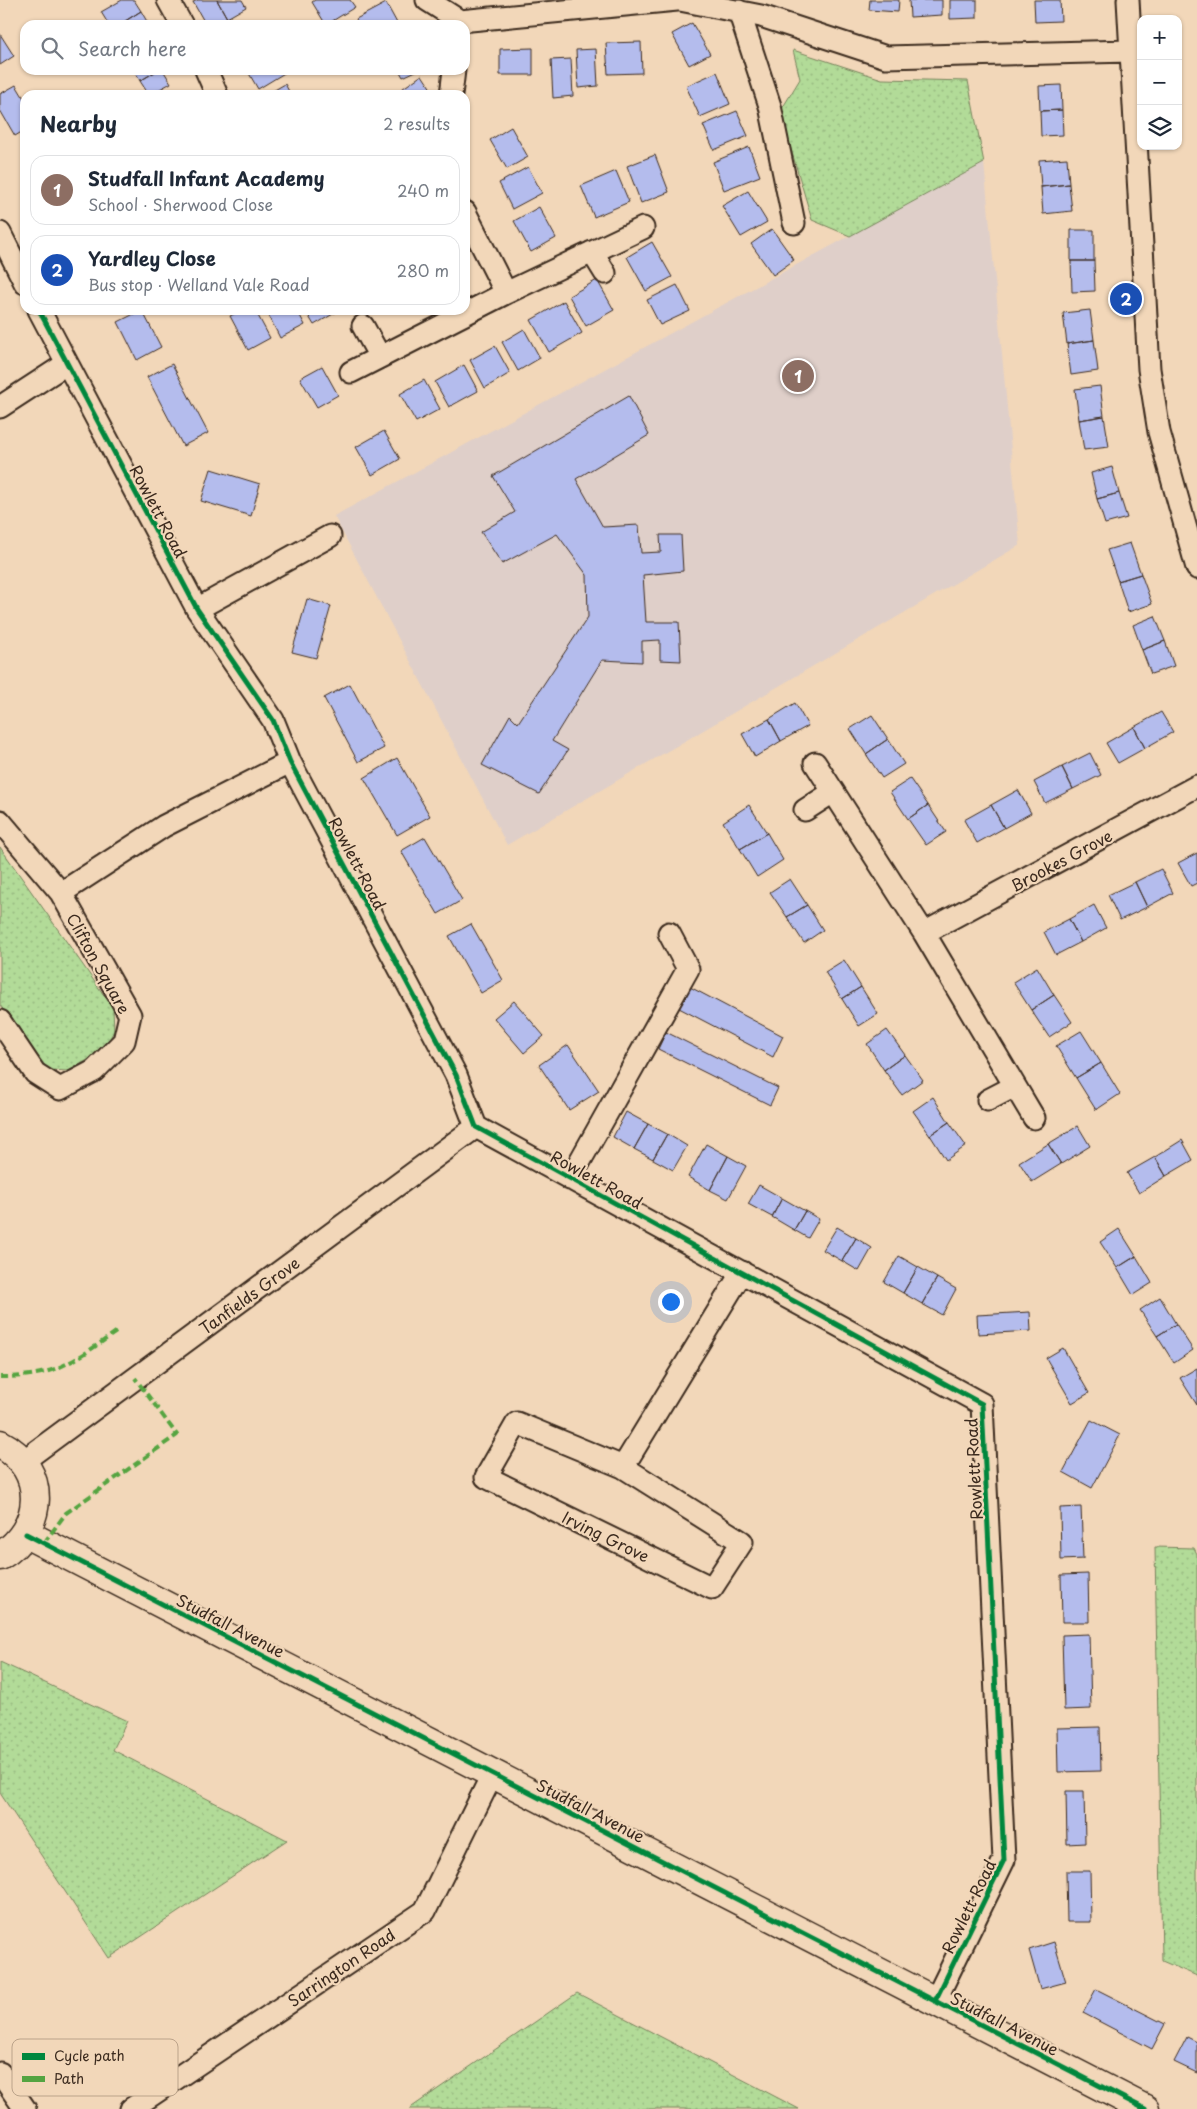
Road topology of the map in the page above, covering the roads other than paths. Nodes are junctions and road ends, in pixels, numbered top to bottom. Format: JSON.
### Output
{"nodes":[{"id":1,"x":168,"y":0,"type":"edge"},
{"id":2,"x":427,"y":0,"type":"edge"},
{"id":3,"x":678,"y":0,"type":"edge"},
{"id":4,"x":1128,"y":0,"type":"edge"},
{"id":5,"x":739,"y":11,"type":"junction"},
{"id":6,"x":179,"y":20,"type":"edge"},
{"id":7,"x":456,"y":20,"type":"edge"},
{"id":8,"x":470,"y":22,"type":"edge"},
{"id":9,"x":1130,"y":51,"type":"junction"},
{"id":10,"x":208,"y":75,"type":"edge"},
{"id":11,"x":453,"y":75,"type":"edge"},
{"id":12,"x":215,"y":90,"type":"edge"},
{"id":13,"x":452,"y":90,"type":"edge"},
{"id":14,"x":470,"y":222,"type":"edge"},
{"id":15,"x":794,"y":223,"type":"dead end"},
{"id":16,"x":643,"y":228,"type":"dead end"},
{"id":17,"x":0,"y":233,"type":"edge"},
{"id":18,"x":592,"y":252,"type":"junction"},
{"id":19,"x":20,"y":273,"type":"edge"},
{"id":20,"x":605,"y":273,"type":"dead end"},
{"id":21,"x":506,"y":293,"type":"junction"},
{"id":22,"x":470,"y":311,"type":"edge"},
{"id":23,"x":42,"y":315,"type":"edge"},
{"id":24,"x":463,"y":315,"type":"edge"},
{"id":25,"x":363,"y":326,"type":"dead end"},
{"id":26,"x":380,"y":357,"type":"junction"},
{"id":27,"x":66,"y":364,"type":"junction"},
{"id":28,"x":351,"y":372,"type":"dead end"},
{"id":29,"x":0,"y":407,"type":"edge"},
{"id":30,"x":330,"y":536,"type":"dead end"},
{"id":31,"x":1197,"y":568,"type":"edge"},
{"id":32,"x":197,"y":609,"type":"junction"},
{"id":33,"x":290,"y":762,"type":"junction"},
{"id":34,"x":815,"y":763,"type":"dead end"},
{"id":35,"x":1197,"y":786,"type":"edge"},
{"id":36,"x":833,"y":792,"type":"junction"},
{"id":37,"x":805,"y":810,"type":"dead end"},
{"id":38,"x":0,"y":821,"type":"edge"},
{"id":39,"x":60,"y":893,"type":"junction"},
{"id":40,"x":670,"y":933,"type":"dead end"},
{"id":41,"x":924,"y":933,"type":"junction"},
{"id":42,"x":0,"y":1021,"type":"edge"},
{"id":43,"x":1015,"y":1086,"type":"junction"},
{"id":44,"x":988,"y":1100,"type":"dead end"},
{"id":45,"x":1034,"y":1118,"type":"dead end"},
{"id":46,"x":476,"y":1127,"type":"junction"},
{"id":47,"x":570,"y":1179,"type":"junction"},
{"id":48,"x":742,"y":1272,"type":"junction"},
{"id":49,"x":0,"y":1444,"type":"edge"},
{"id":50,"x":22,"y":1462,"type":"junction"},
{"id":51,"x":623,"y":1467,"type":"junction"},
{"id":52,"x":26,"y":1534,"type":"junction"},
{"id":53,"x":0,"y":1556,"type":"edge"},
{"id":54,"x":493,"y":1773,"type":"junction"},
{"id":55,"x":936,"y":2001,"type":"junction"},
{"id":56,"x":0,"y":2073,"type":"edge"},
{"id":57,"x":178,"y":2077,"type":"edge"},
{"id":58,"x":12,"y":2091,"type":"edge"},
{"id":59,"x":15,"y":2096,"type":"edge"},
{"id":60,"x":149,"y":2096,"type":"edge"},
{"id":61,"x":24,"y":2109,"type":"edge"},
{"id":62,"x":130,"y":2109,"type":"edge"},
{"id":63,"x":1146,"y":2109,"type":"edge"}],
"edges":[{"from":1,"to":6,"type":"street"},
{"from":2,"to":7,"type":"street"},
{"from":3,"to":5,"type":"street"},
{"from":3,"to":8,"type":"street"},
{"from":4,"to":9,"type":"street"},
{"from":5,"to":9,"type":"street"},
{"from":5,"to":15,"type":"street"},
{"from":9,"to":31,"type":"street"},
{"from":10,"to":12,"type":"street"},
{"from":11,"to":13,"type":"street"},
{"from":14,"to":21,"type":"street"},
{"from":16,"to":18,"type":"street"},
{"from":17,"to":19,"type":"street"},
{"from":18,"to":20,"type":"street"},
{"from":18,"to":21,"type":"street"},
{"from":21,"to":22,"type":"street"},
{"from":23,"to":27,"type":"street","name":"Rowlett Road"},
{"from":24,"to":26,"type":"street"},
{"from":25,"to":26,"type":"street"},
{"from":26,"to":28,"type":"street"},
{"from":27,"to":29,"type":"street"},
{"from":27,"to":32,"type":"street","name":"Rowlett Road"},
{"from":30,"to":32,"type":"street"},
{"from":32,"to":33,"type":"street","name":"Rowlett Road"},
{"from":33,"to":39,"type":"street","name":"Clifton Square"},
{"from":33,"to":46,"type":"street","name":"Rowlett Road"},
{"from":34,"to":36,"type":"street"},
{"from":35,"to":41,"type":"street","name":"Brookes Grove"},
{"from":36,"to":37,"type":"street"},
{"from":36,"to":41,"type":"street"},
{"from":38,"to":39,"type":"street","name":"Clifton Square"},
{"from":39,"to":42,"type":"street","name":"Clifton Square"},
{"from":40,"to":47,"type":"street","name":"Rowlett Road"},
{"from":41,"to":43,"type":"street"},
{"from":43,"to":44,"type":"street"},
{"from":43,"to":45,"type":"street"},
{"from":46,"to":47,"type":"street","name":"Rowlett Road"},
{"from":46,"to":50,"type":"street","name":"Tanfields Grove"},
{"from":47,"to":48,"type":"street","name":"Rowlett Road"},
{"from":48,"to":51,"type":"street"},
{"from":48,"to":55,"type":"street","name":"Rowlett Road"},
{"from":49,"to":50,"type":"street"},
{"from":50,"to":52,"type":"street"},
{"from":51,"to":51,"type":"street","name":"Irving Grove"},
{"from":52,"to":53,"type":"street"},
{"from":52,"to":54,"type":"street","name":"Studfall Avenue"},
{"from":54,"to":55,"type":"street","name":"Studfall Avenue"},
{"from":54,"to":57,"type":"street","name":"Sarrington Road"},
{"from":55,"to":63,"type":"street","name":"Studfall Avenue"},
{"from":56,"to":58,"type":"street"},
{"from":59,"to":61,"type":"street"},
{"from":60,"to":62,"type":"street","name":"Sarrington Road"}]}
